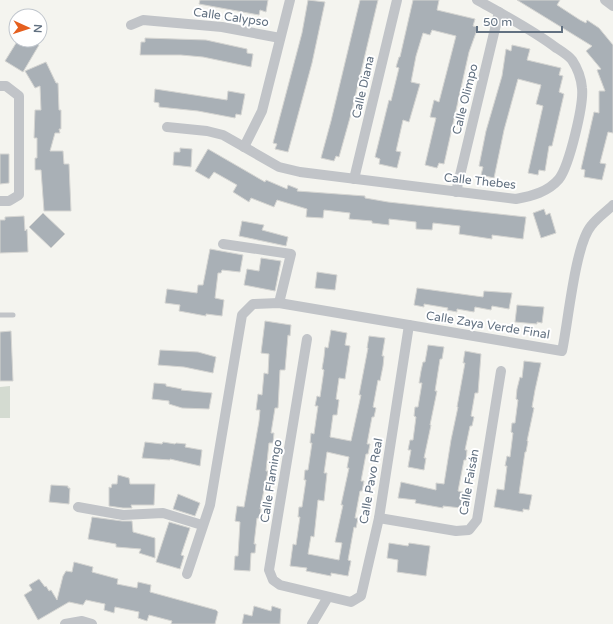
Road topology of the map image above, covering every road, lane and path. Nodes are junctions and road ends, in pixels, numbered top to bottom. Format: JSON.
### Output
{"nodes":[{"id":1,"x":290,"y":0,"type":"edge"},
{"id":2,"x":397,"y":0,"type":"edge"},
{"id":3,"x":478,"y":0,"type":"edge"},
{"id":4,"x":606,"y":0,"type":"edge"},
{"id":5,"x":613,"y":6,"type":"edge"},
{"id":6,"x":499,"y":12,"type":"junction"},
{"id":7,"x":131,"y":25,"type":"dead end"},
{"id":8,"x":280,"y":38,"type":"junction"},
{"id":9,"x":0,"y":86,"type":"edge"},
{"id":10,"x":166,"y":127,"type":"dead end"},
{"id":11,"x":244,"y":147,"type":"junction"},
{"id":12,"x":354,"y":179,"type":"junction"},
{"id":13,"x":456,"y":192,"type":"junction"},
{"id":14,"x":0,"y":201,"type":"edge"},
{"id":15,"x":613,"y":205,"type":"edge"},
{"id":16,"x":223,"y":244,"type":"dead end"},
{"id":17,"x":279,"y":303,"type":"junction"},
{"id":18,"x":0,"y":315,"type":"edge"},
{"id":19,"x":13,"y":315,"type":"dead end"},
{"id":20,"x":409,"y":325,"type":"junction"},
{"id":21,"x":307,"y":339,"type":"dead end"},
{"id":22,"x":501,"y":371,"type":"dead end"},
{"id":23,"x":78,"y":507,"type":"dead end"},
{"id":24,"x":379,"y":518,"type":"junction"},
{"id":25,"x":202,"y":525,"type":"junction"},
{"id":26,"x":187,"y":574,"type":"dead end"},
{"id":27,"x":323,"y":596,"type":"junction"},
{"id":28,"x":66,"y":624,"type":"edge"},
{"id":29,"x":92,"y":624,"type":"edge"},
{"id":30,"x":312,"y":624,"type":"edge"}],
"edges":[{"from":1,"to":8,"type":"street"},
{"from":2,"to":12,"type":"street","name":"Calle Diana"},
{"from":3,"to":6,"type":"street","name":"Calle Thebes"},
{"from":4,"to":5,"type":"street"},
{"from":6,"to":13,"type":"street","name":"Calle Olimpo"},
{"from":6,"to":13,"type":"street","name":"Calle Thebes"},
{"from":7,"to":8,"type":"street","name":"Calle Calypso"},
{"from":8,"to":11,"type":"street"},
{"from":9,"to":14,"type":"street"},
{"from":10,"to":11,"type":"street","name":"Calle Thebes"},
{"from":11,"to":12,"type":"street","name":"Calle Thebes"},
{"from":12,"to":13,"type":"street","name":"Calle Thebes"},
{"from":15,"to":20,"type":"street","name":"Calle Zaya Verde Final"},
{"from":16,"to":17,"type":"street"},
{"from":17,"to":20,"type":"street","name":"Calle Zaya Verde Final"},
{"from":17,"to":25,"type":"street","name":"Calle Zaya Verde Final"},
{"from":18,"to":19,"type":"lane"},
{"from":20,"to":24,"type":"street","name":"Calle Pavo Real"},
{"from":21,"to":27,"type":"street","name":"Calle Flamingo"},
{"from":22,"to":24,"type":"street","name":"Calle Faisán"},
{"from":23,"to":25,"type":"street"},
{"from":24,"to":27,"type":"street","name":"Calle Pavo Real"},
{"from":25,"to":26,"type":"street","name":"Calle Zaya Verde Final"},
{"from":27,"to":30,"type":"street"},
{"from":28,"to":29,"type":"street"}]}
